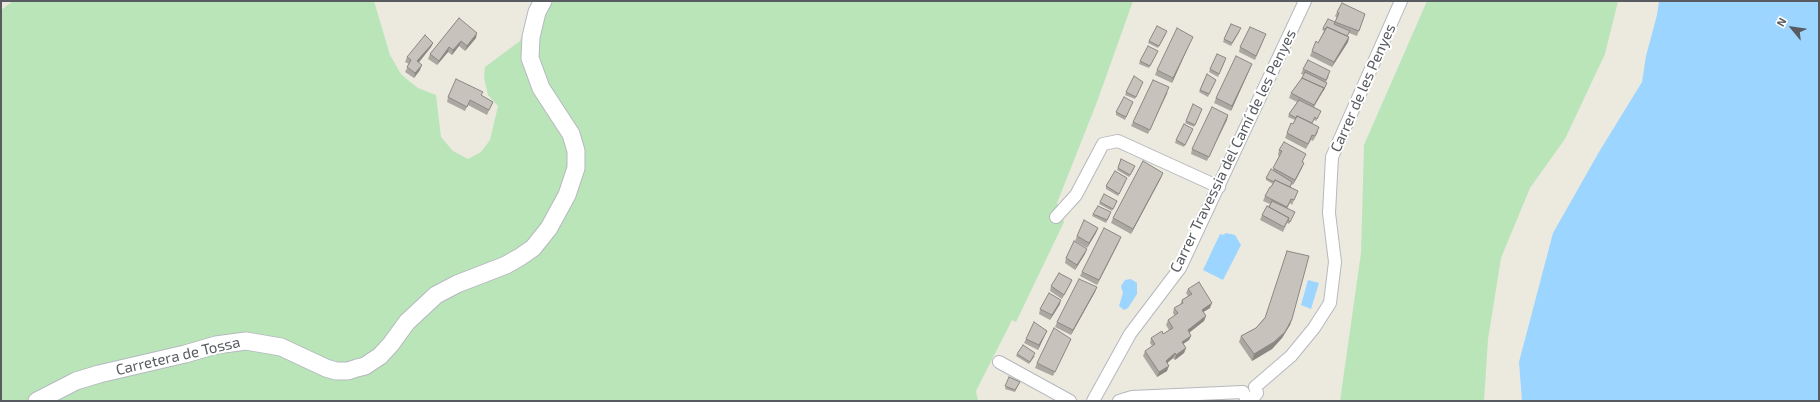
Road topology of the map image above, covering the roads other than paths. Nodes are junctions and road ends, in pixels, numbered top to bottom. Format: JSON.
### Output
{"nodes":[{"id":1,"x":544,"y":1,"type":"edge"},
{"id":2,"x":1305,"y":1,"type":"edge"},
{"id":3,"x":1401,"y":1,"type":"edge"},
{"id":4,"x":1219,"y":188,"type":"junction"},
{"id":5,"x":1056,"y":217,"type":"dead end"},
{"id":6,"x":1000,"y":362,"type":"dead end"},
{"id":7,"x":1248,"y":397,"type":"edge"},
{"id":8,"x":37,"y":401,"type":"edge"},
{"id":9,"x":1070,"y":401,"type":"edge"},
{"id":10,"x":1093,"y":401,"type":"edge"},
{"id":11,"x":1119,"y":401,"type":"edge"}],
"edges":[{"from":1,"to":8,"type":"main road","name":"Carretera de Tossa"},
{"from":2,"to":4,"type":"street","name":"Carrer Travessia del Camí de les Penyes"},
{"from":3,"to":7,"type":"street","name":"Carrer de les Penyes"},
{"from":4,"to":5,"type":"street"},
{"from":4,"to":10,"type":"street","name":"Carrer Travessia del Camí de les Penyes"},
{"from":6,"to":9,"type":"street"},
{"from":7,"to":11,"type":"street"}]}
